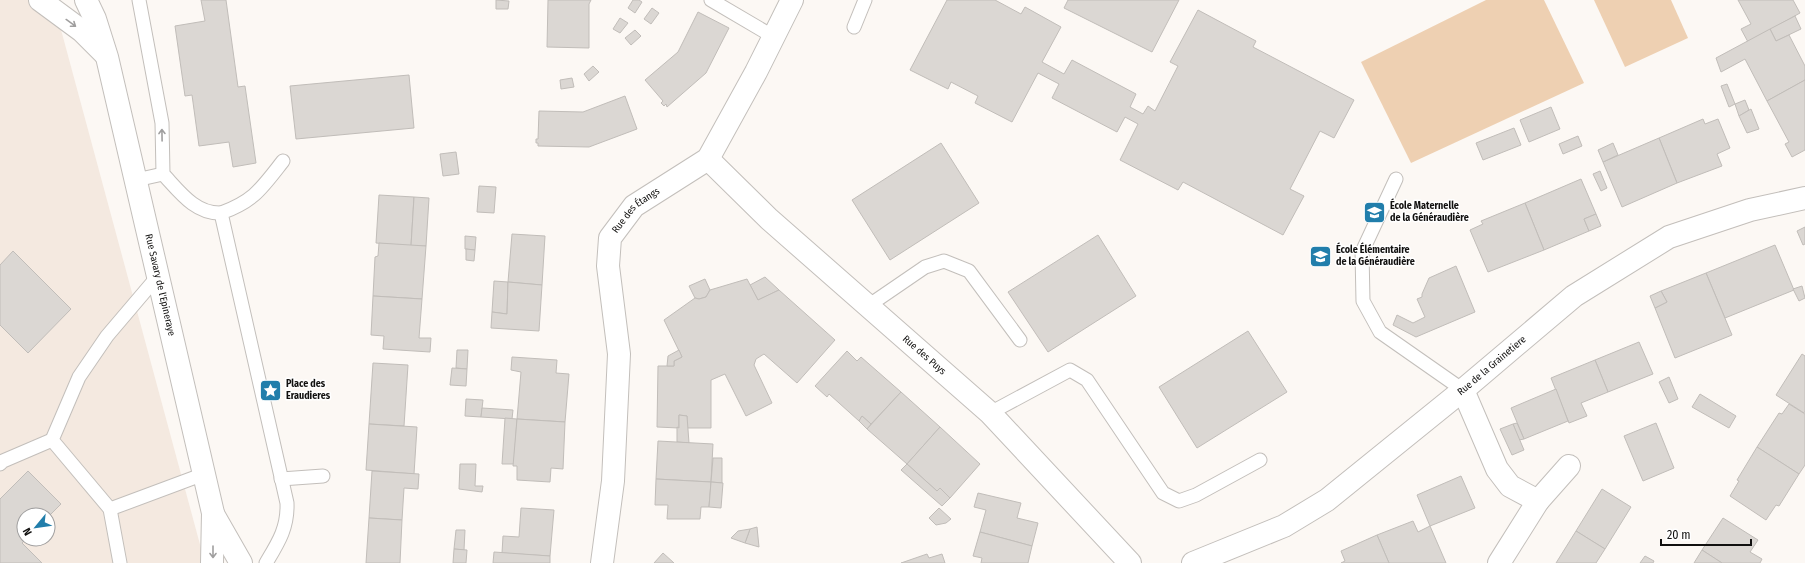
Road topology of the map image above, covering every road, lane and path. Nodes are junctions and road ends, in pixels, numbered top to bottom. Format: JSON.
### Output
{"nodes":[{"id":1,"x":40,"y":0,"type":"edge"},
{"id":2,"x":86,"y":0,"type":"edge"},
{"id":3,"x":139,"y":0,"type":"edge"},
{"id":4,"x":711,"y":0,"type":"edge"},
{"id":5,"x":792,"y":0,"type":"edge"},
{"id":6,"x":865,"y":0,"type":"edge"},
{"id":7,"x":854,"y":27,"type":"dead end"},
{"id":8,"x":774,"y":36,"type":"junction"},
{"id":9,"x":107,"y":57,"type":"junction"},
{"id":10,"x":708,"y":159,"type":"junction"},
{"id":11,"x":283,"y":162,"type":"dead end"},
{"id":12,"x":163,"y":174,"type":"junction"},
{"id":13,"x":1396,"y":179,"type":"dead end"},
{"id":14,"x":136,"y":180,"type":"junction"},
{"id":15,"x":1805,"y":198,"type":"edge"},
{"id":16,"x":221,"y":213,"type":"junction"},
{"id":17,"x":158,"y":276,"type":"junction"},
{"id":18,"x":868,"y":306,"type":"junction"},
{"id":19,"x":1020,"y":340,"type":"dead end"},
{"id":20,"x":1463,"y":390,"type":"junction"},
{"id":21,"x":990,"y":413,"type":"junction"},
{"id":22,"x":52,"y":440,"type":"junction"},
{"id":23,"x":1260,"y":460,"type":"dead end"},
{"id":24,"x":0,"y":464,"type":"edge"},
{"id":25,"x":1569,"y":466,"type":"dead end"},
{"id":26,"x":204,"y":474,"type":"junction"},
{"id":27,"x":323,"y":476,"type":"dead end"},
{"id":28,"x":281,"y":479,"type":"junction"},
{"id":29,"x":1538,"y":501,"type":"junction"},
{"id":30,"x":110,"y":509,"type":"junction"},
{"id":31,"x":213,"y":513,"type":"junction"},
{"id":32,"x":120,"y":563,"type":"edge"},
{"id":33,"x":212,"y":563,"type":"edge"},
{"id":34,"x":241,"y":563,"type":"edge"},
{"id":35,"x":266,"y":563,"type":"edge"},
{"id":36,"x":602,"y":563,"type":"edge"},
{"id":37,"x":1130,"y":563,"type":"edge"},
{"id":38,"x":1193,"y":563,"type":"edge"},
{"id":39,"x":1499,"y":563,"type":"edge"}],
"edges":[{"from":1,"to":9,"type":"street","one_way":true},
{"from":2,"to":9,"type":"street","name":"Rue Savary de l'Epineraye"},
{"from":12,"to":3,"type":"lane","one_way":true},
{"from":4,"to":8,"type":"lane"},
{"from":5,"to":8,"type":"street","name":"Rue des Étangs"},
{"from":6,"to":7,"type":"lane"},
{"from":8,"to":10,"type":"street","name":"Rue des Étangs"},
{"from":9,"to":14,"type":"street","name":"Rue Savary de l'Epineraye"},
{"from":10,"to":18,"type":"street","name":"Rue des Puys"},
{"from":10,"to":36,"type":"street","name":"Rue des Étangs"},
{"from":11,"to":16,"type":"lane"},
{"from":12,"to":14,"type":"lane"},
{"from":12,"to":16,"type":"lane"},
{"from":13,"to":20,"type":"lane"},
{"from":14,"to":17,"type":"street","name":"Rue Savary de l'Epineraye"},
{"from":15,"to":20,"type":"street","name":"Rue de la Grainetiere"},
{"from":16,"to":28,"type":"lane"},
{"from":17,"to":22,"type":"lane"},
{"from":17,"to":26,"type":"street","name":"Rue Savary de l'Epineraye"},
{"from":18,"to":19,"type":"lane"},
{"from":18,"to":21,"type":"street","name":"Rue des Puys"},
{"from":20,"to":29,"type":"street"},
{"from":20,"to":38,"type":"street","name":"Rue de la Grainetiere"},
{"from":21,"to":23,"type":"lane"},
{"from":21,"to":37,"type":"street","name":"Rue des Puys"},
{"from":22,"to":24,"type":"lane"},
{"from":22,"to":30,"type":"lane"},
{"from":25,"to":29,"type":"street"},
{"from":26,"to":30,"type":"lane"},
{"from":26,"to":31,"type":"street","name":"Rue Savary de l'Epineraye"},
{"from":27,"to":28,"type":"lane"},
{"from":28,"to":35,"type":"lane"},
{"from":29,"to":39,"type":"street"},
{"from":30,"to":32,"type":"lane"},
{"from":31,"to":33,"type":"street","name":"Rue Savary de l'Epineraye","one_way":true},
{"from":31,"to":34,"type":"street","name":"Rue Savary de l'Epineraye"}]}
